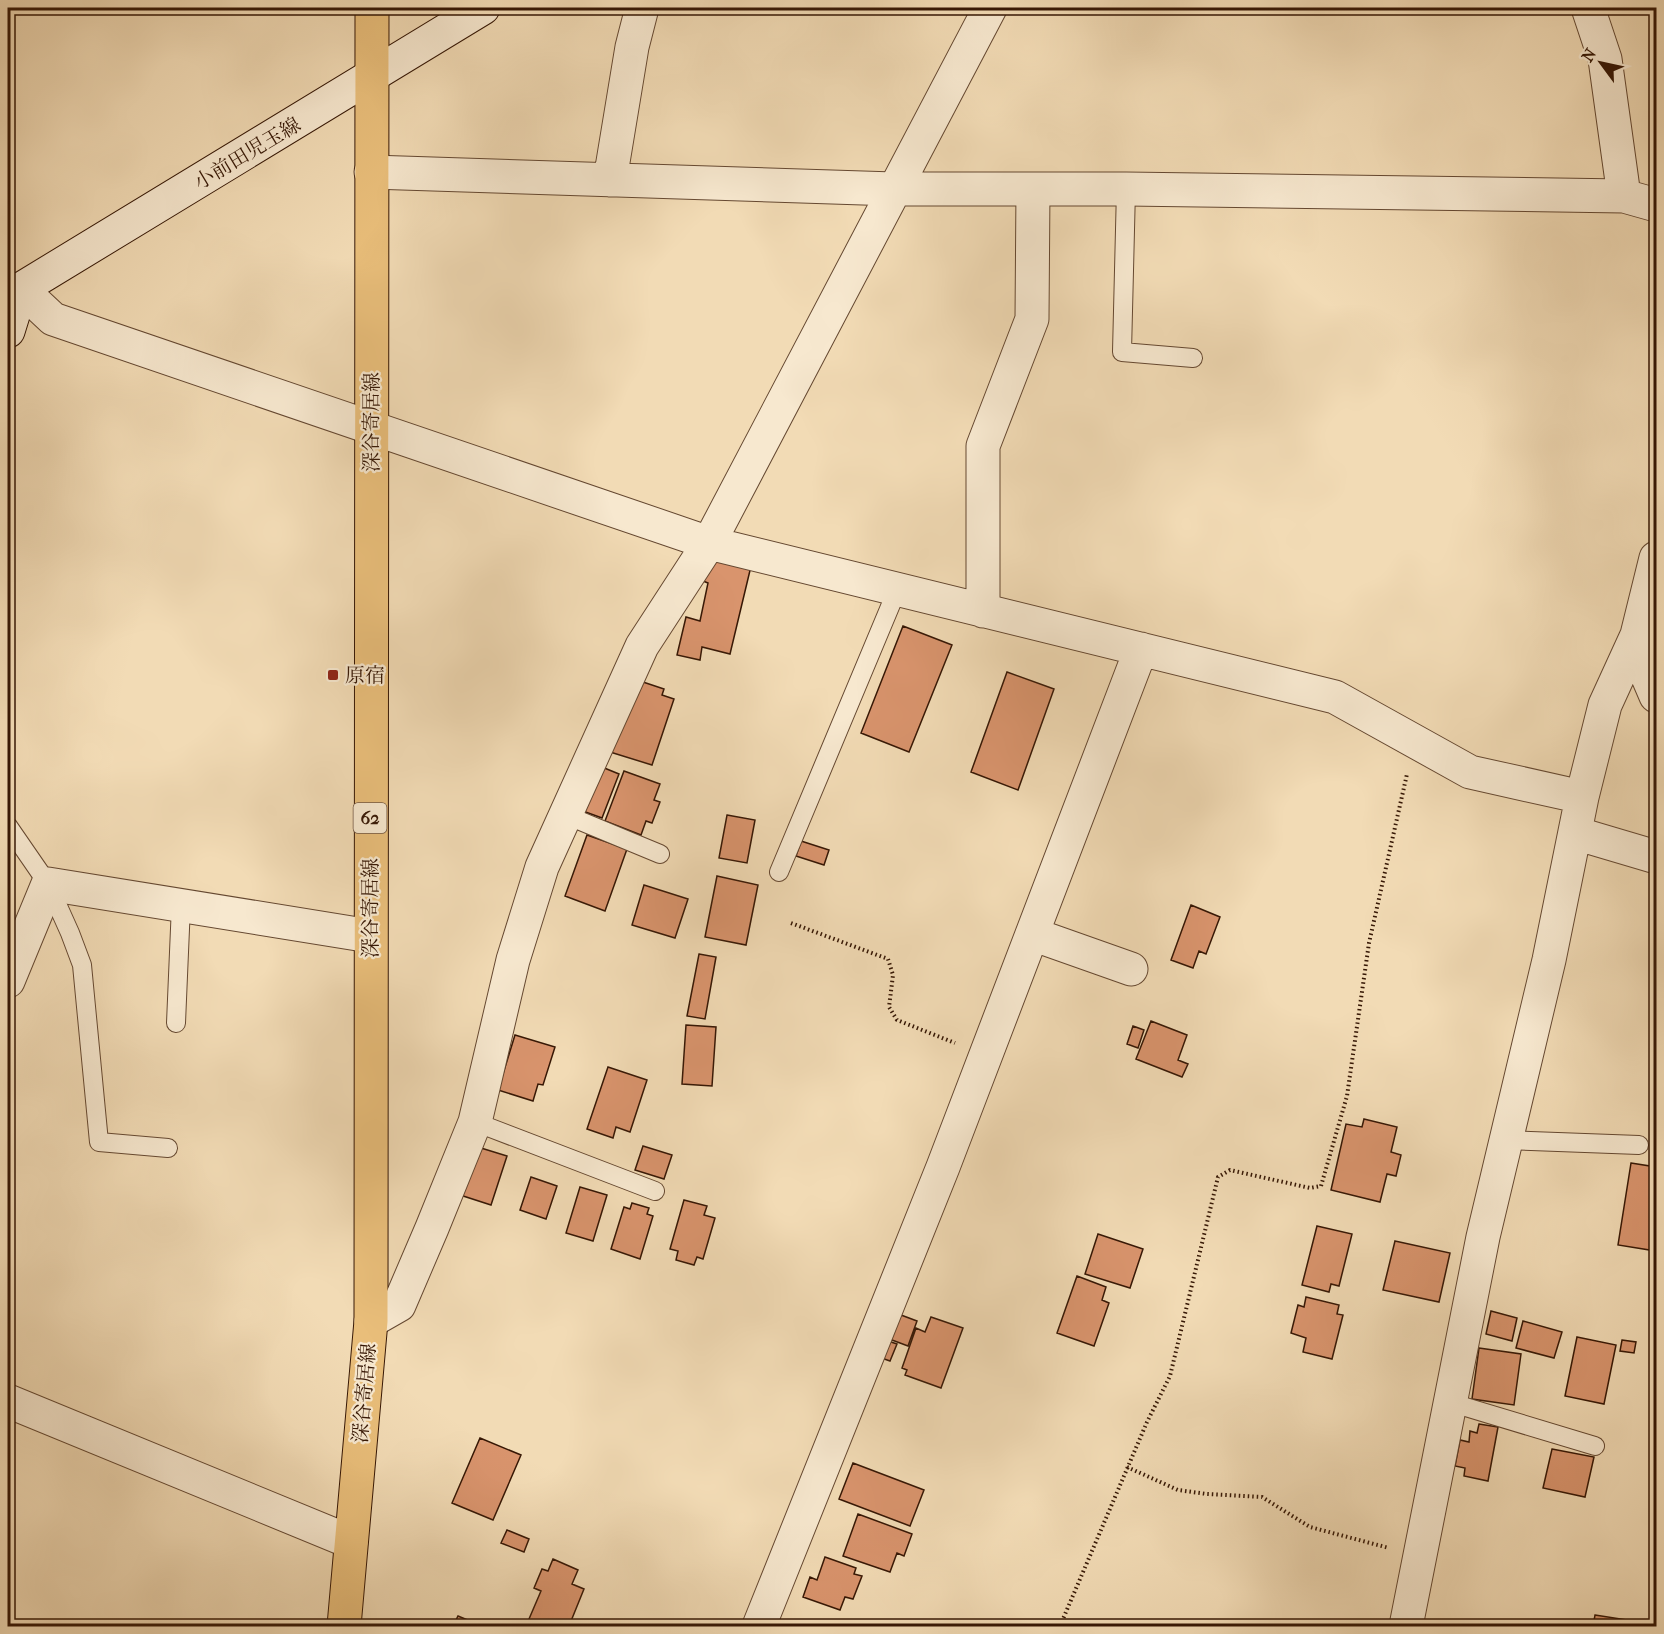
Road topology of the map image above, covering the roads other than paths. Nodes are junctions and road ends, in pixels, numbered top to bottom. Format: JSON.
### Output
{"nodes":[{"id":1,"x":372,"y":8,"type":"edge"},
{"id":2,"x":483,"y":8,"type":"edge"},
{"id":3,"x":642,"y":8,"type":"edge"},
{"id":4,"x":990,"y":8,"type":"edge"},
{"id":5,"x":1588,"y":8,"type":"edge"},
{"id":6,"x":373,"y":76,"type":"junction"},
{"id":7,"x":371,"y":172,"type":"junction"},
{"id":8,"x":610,"y":180,"type":"junction"},
{"id":9,"x":894,"y":189,"type":"junction"},
{"id":10,"x":1033,"y":189,"type":"junction"},
{"id":11,"x":1126,"y":189,"type":"junction"},
{"id":12,"x":1624,"y":196,"type":"junction"},
{"id":13,"x":1656,"y":205,"type":"edge"},
{"id":14,"x":14,"y":290,"type":"edge"},
{"id":15,"x":8,"y":331,"type":"edge"},
{"id":16,"x":1193,"y":358,"type":"dead end"},
{"id":17,"x":371,"y":427,"type":"junction"},
{"id":18,"x":709,"y":543,"type":"junction"},
{"id":19,"x":1656,"y":558,"type":"edge"},
{"id":20,"x":897,"y":590,"type":"junction"},
{"id":21,"x":983,"y":611,"type":"junction"},
{"id":22,"x":1637,"y":635,"type":"junction"},
{"id":23,"x":1141,"y":650,"type":"junction"},
{"id":24,"x":1656,"y":696,"type":"edge"},
{"id":25,"x":1582,"y":797,"type":"junction"},
{"id":26,"x":566,"y":815,"type":"junction"},
{"id":27,"x":8,"y":826,"type":"edge"},
{"id":28,"x":1575,"y":833,"type":"junction"},
{"id":29,"x":660,"y":854,"type":"dead end"},
{"id":30,"x":1656,"y":857,"type":"edge"},
{"id":31,"x":779,"y":872,"type":"dead end"},
{"id":32,"x":48,"y":884,"type":"junction"},
{"id":33,"x":181,"y":905,"type":"junction"},
{"id":34,"x":1032,"y":934,"type":"junction"},
{"id":35,"x":370,"y":936,"type":"junction"},
{"id":36,"x":1131,"y":969,"type":"dead end"},
{"id":37,"x":8,"y":981,"type":"edge"},
{"id":38,"x":176,"y":1023,"type":"dead end"},
{"id":39,"x":475,"y":1122,"type":"junction"},
{"id":40,"x":1506,"y":1140,"type":"junction"},
{"id":41,"x":1639,"y":1145,"type":"dead end"},
{"id":42,"x":168,"y":1148,"type":"dead end"},
{"id":43,"x":655,"y":1191,"type":"dead end"},
{"id":44,"x":371,"y":1321,"type":"junction"},
{"id":45,"x":8,"y":1401,"type":"edge"},
{"id":46,"x":1449,"y":1402,"type":"junction"},
{"id":47,"x":1595,"y":1446,"type":"dead end"},
{"id":48,"x":351,"y":1542,"type":"junction"},
{"id":49,"x":344,"y":1626,"type":"edge"},
{"id":50,"x":759,"y":1626,"type":"edge"},
{"id":51,"x":1406,"y":1626,"type":"edge"}],
"edges":[{"from":1,"to":6,"type":"main road","name":"深谷寄居線","number":"62"},
{"from":2,"to":6,"type":"street","name":"小前田児玉線"},
{"from":3,"to":8,"type":"street"},
{"from":4,"to":9,"type":"street"},
{"from":5,"to":12,"type":"street"},
{"from":6,"to":7,"type":"main road","name":"深谷寄居線","number":"62"},
{"from":6,"to":14,"type":"street","name":"小前田児玉線"},
{"from":7,"to":8,"type":"street"},
{"from":7,"to":17,"type":"main road","name":"深谷寄居線","number":"62"},
{"from":8,"to":9,"type":"street"},
{"from":9,"to":10,"type":"street"},
{"from":9,"to":18,"type":"street"},
{"from":10,"to":11,"type":"street"},
{"from":10,"to":21,"type":"street"},
{"from":11,"to":12,"type":"street"},
{"from":11,"to":16,"type":"lane"},
{"from":12,"to":13,"type":"street"},
{"from":14,"to":15,"type":"street"},
{"from":14,"to":17,"type":"street"},
{"from":17,"to":18,"type":"street"},
{"from":17,"to":35,"type":"main road","name":"深谷寄居線","number":"62"},
{"from":18,"to":20,"type":"street"},
{"from":18,"to":26,"type":"street"},
{"from":19,"to":22,"type":"street"},
{"from":20,"to":21,"type":"street"},
{"from":20,"to":31,"type":"lane"},
{"from":21,"to":23,"type":"street"},
{"from":22,"to":24,"type":"street"},
{"from":22,"to":25,"type":"street"},
{"from":23,"to":25,"type":"street"},
{"from":23,"to":34,"type":"street"},
{"from":25,"to":28,"type":"street"},
{"from":26,"to":29,"type":"lane"},
{"from":26,"to":39,"type":"street"},
{"from":27,"to":32,"type":"lane"},
{"from":28,"to":30,"type":"street"},
{"from":28,"to":40,"type":"street"},
{"from":32,"to":33,"type":"street"},
{"from":32,"to":37,"type":"street"},
{"from":32,"to":42,"type":"lane"},
{"from":33,"to":35,"type":"street"},
{"from":33,"to":38,"type":"lane"},
{"from":34,"to":36,"type":"street"},
{"from":34,"to":50,"type":"street"},
{"from":35,"to":44,"type":"main road","name":"深谷寄居線","number":"62"},
{"from":39,"to":43,"type":"lane"},
{"from":39,"to":44,"type":"street"},
{"from":40,"to":41,"type":"lane"},
{"from":40,"to":46,"type":"street"},
{"from":44,"to":48,"type":"main road","name":"深谷寄居線","number":"62"},
{"from":45,"to":48,"type":"street"},
{"from":46,"to":47,"type":"lane"},
{"from":46,"to":51,"type":"street"},
{"from":48,"to":49,"type":"main road","name":"深谷寄居線","number":"62"}]}
